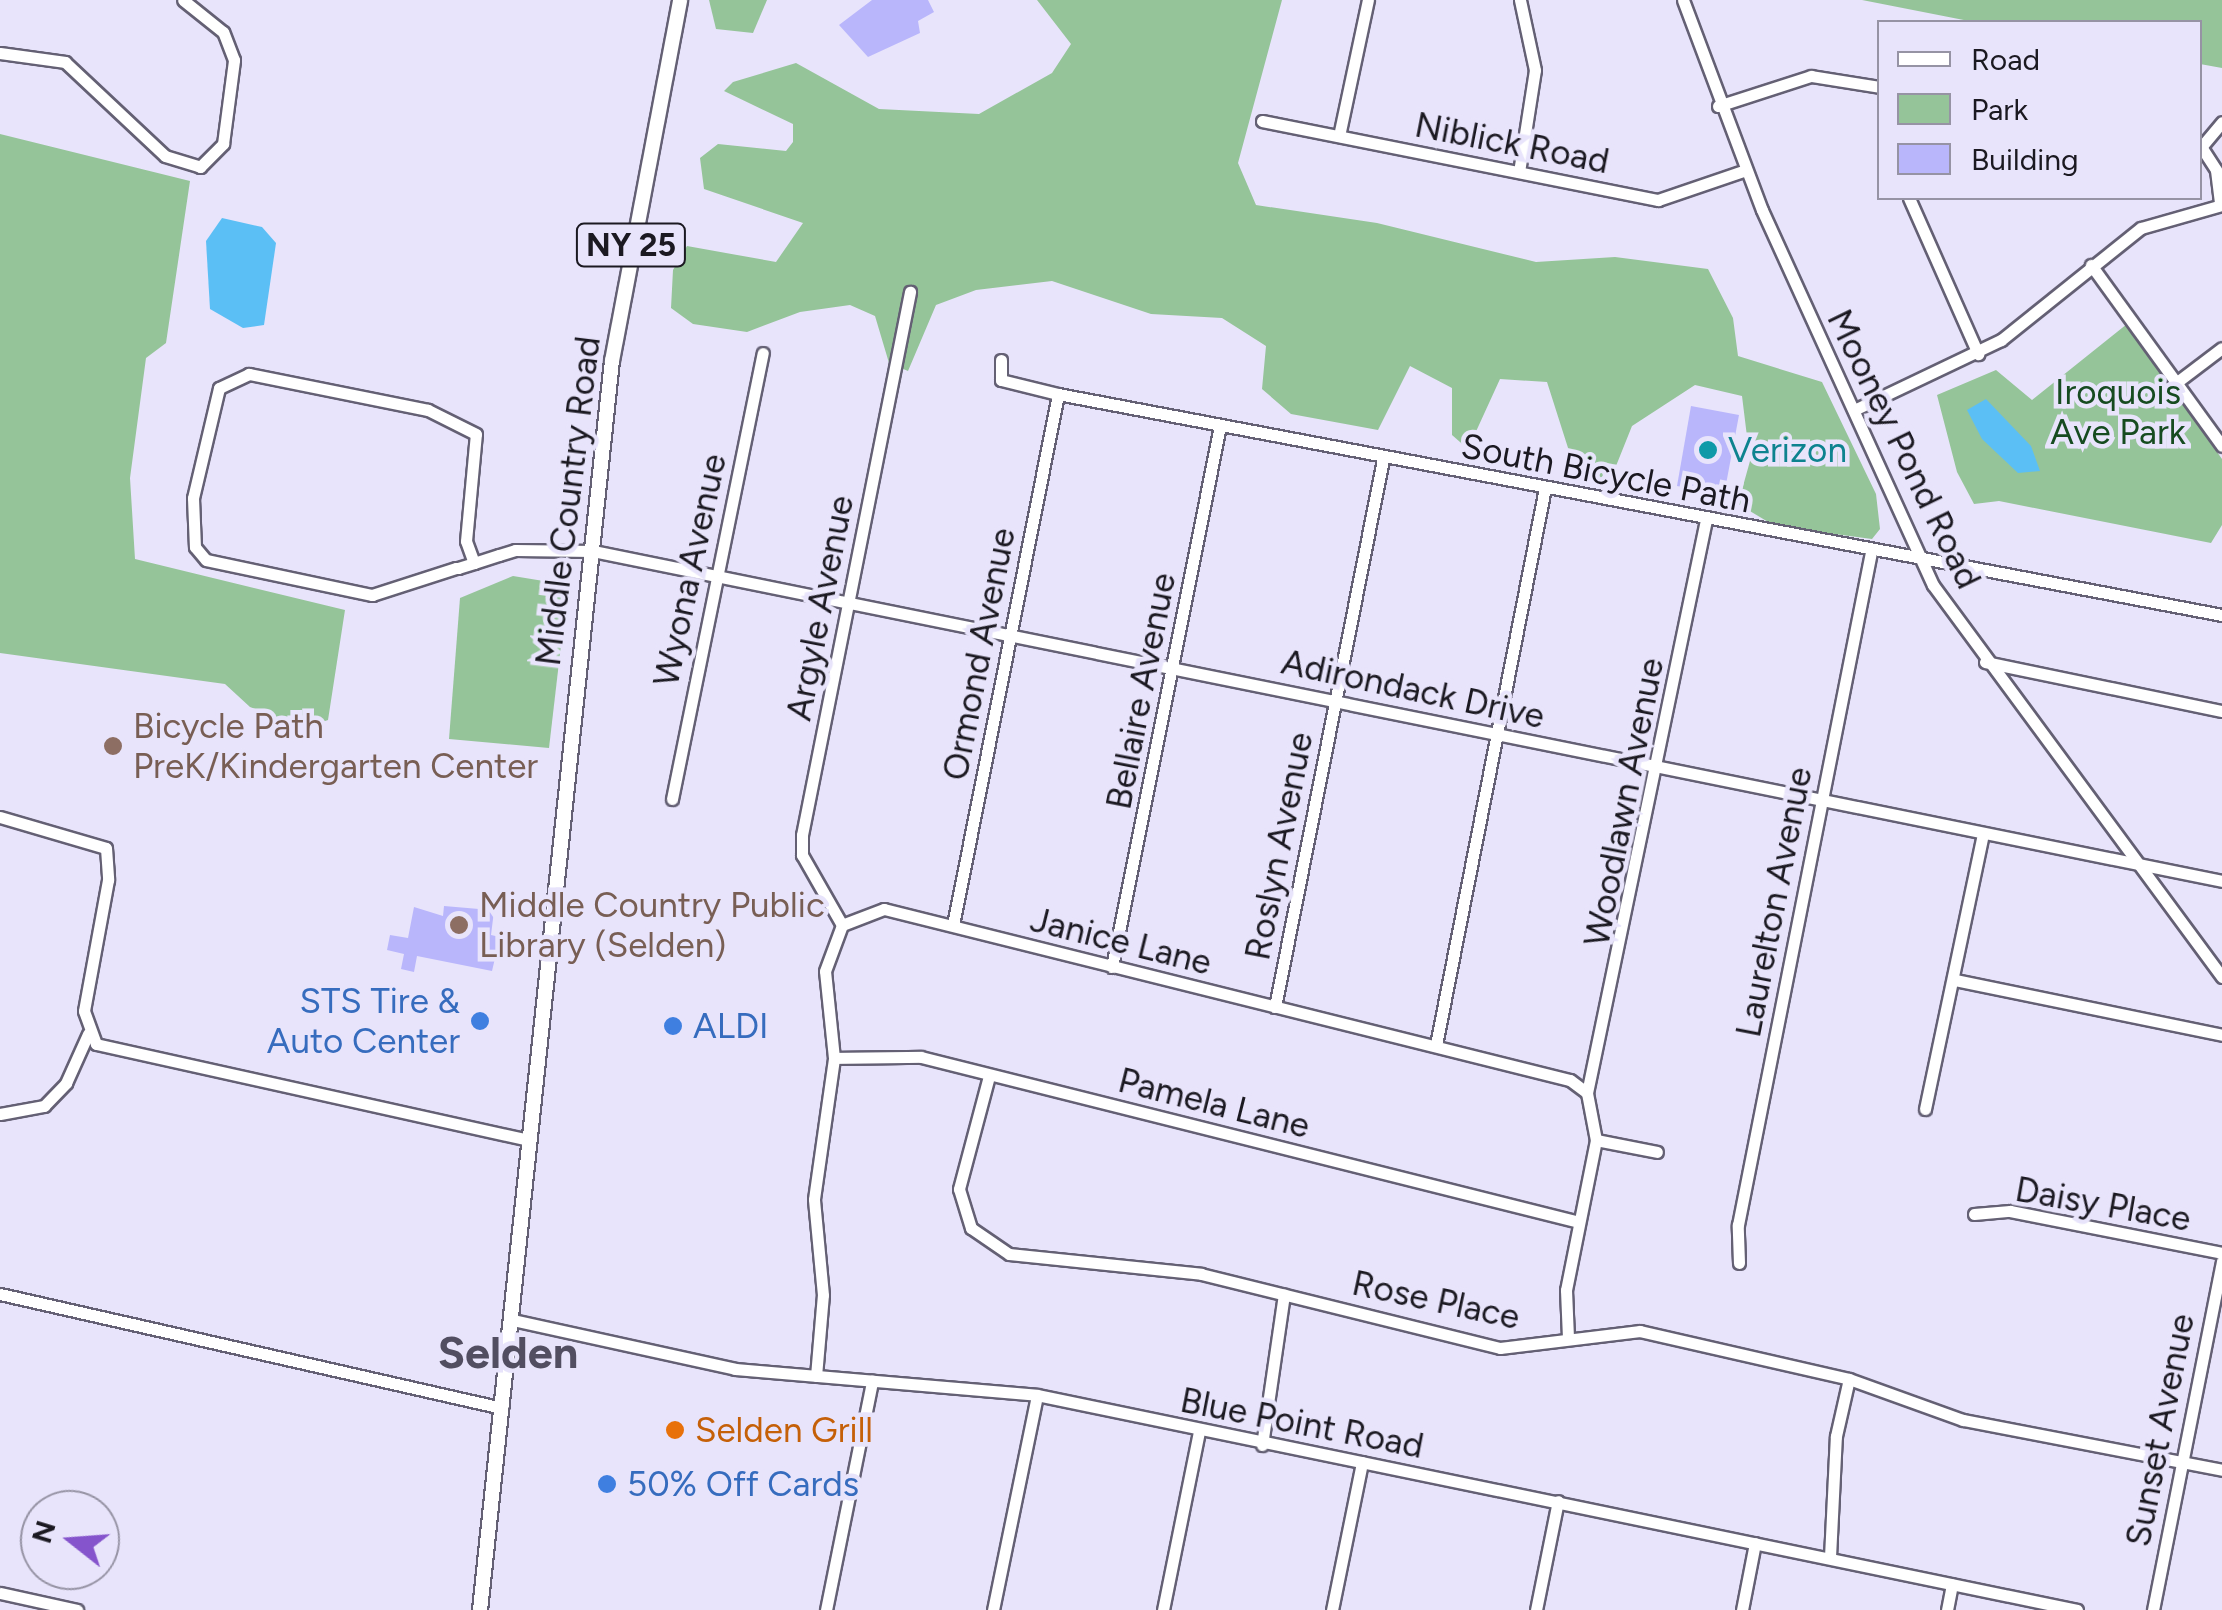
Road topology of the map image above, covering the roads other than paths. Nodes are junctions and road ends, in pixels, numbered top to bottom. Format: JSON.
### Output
{"nodes":[{"id":1,"x":183,"y":0,"type":"edge"},
{"id":2,"x":680,"y":0,"type":"edge"},
{"id":3,"x":1368,"y":0,"type":"edge"},
{"id":4,"x":1520,"y":0,"type":"edge"},
{"id":5,"x":1683,"y":0,"type":"edge"},
{"id":6,"x":0,"y":52,"type":"edge"},
{"id":7,"x":1877,"y":87,"type":"edge"},
{"id":8,"x":1718,"y":106,"type":"junction"},
{"id":9,"x":1262,"y":121,"type":"dead end"},
{"id":10,"x":2222,"y":122,"type":"edge"},
{"id":11,"x":1339,"y":136,"type":"junction"},
{"id":12,"x":2202,"y":145,"type":"edge"},
{"id":13,"x":2202,"y":148,"type":"edge"},
{"id":14,"x":1746,"y":170,"type":"junction"},
{"id":15,"x":1519,"y":172,"type":"junction"},
{"id":16,"x":1910,"y":200,"type":"edge"},
{"id":17,"x":2221,"y":205,"type":"edge"},
{"id":18,"x":2090,"y":265,"type":"junction"},
{"id":19,"x":910,"y":292,"type":"dead end"},
{"id":20,"x":2222,"y":348,"type":"edge"},
{"id":21,"x":763,"y":353,"type":"dead end"},
{"id":22,"x":1978,"y":354,"type":"junction"},
{"id":23,"x":1001,"y":360,"type":"dead end"},
{"id":24,"x":2176,"y":382,"type":"junction"},
{"id":25,"x":1058,"y":394,"type":"junction"},
{"id":26,"x":1854,"y":410,"type":"junction"},
{"id":27,"x":1220,"y":426,"type":"junction"},
{"id":28,"x":2222,"y":446,"type":"edge"},
{"id":29,"x":1383,"y":460,"type":"junction"},
{"id":30,"x":1545,"y":488,"type":"junction"},
{"id":31,"x":1706,"y":520,"type":"junction"},
{"id":32,"x":592,"y":552,"type":"junction"},
{"id":33,"x":1871,"y":552,"type":"junction"},
{"id":34,"x":1919,"y":558,"type":"junction"},
{"id":35,"x":474,"y":563,"type":"junction"},
{"id":36,"x":716,"y":576,"type":"junction"},
{"id":37,"x":849,"y":603,"type":"junction"},
{"id":38,"x":2222,"y":615,"type":"edge"},
{"id":39,"x":1010,"y":634,"type":"junction"},
{"id":40,"x":1985,"y":662,"type":"junction"},
{"id":41,"x":1175,"y":668,"type":"junction"},
{"id":42,"x":1335,"y":702,"type":"junction"},
{"id":43,"x":2222,"y":711,"type":"edge"},
{"id":44,"x":1498,"y":734,"type":"junction"},
{"id":45,"x":1660,"y":769,"type":"junction"},
{"id":46,"x":672,"y":798,"type":"dead end"},
{"id":47,"x":1824,"y":800,"type":"junction"},
{"id":48,"x":0,"y":817,"type":"edge"},
{"id":49,"x":1983,"y":834,"type":"junction"},
{"id":50,"x":2138,"y":864,"type":"junction"},
{"id":51,"x":2222,"y":881,"type":"edge"},
{"id":52,"x":842,"y":924,"type":"junction"},
{"id":53,"x":954,"y":925,"type":"junction"},
{"id":54,"x":1112,"y":967,"type":"junction"},
{"id":55,"x":2222,"y":977,"type":"edge"},
{"id":56,"x":1955,"y":980,"type":"junction"},
{"id":57,"x":1275,"y":1007,"type":"junction"},
{"id":58,"x":88,"y":1034,"type":"junction"},
{"id":59,"x":2222,"y":1035,"type":"edge"},
{"id":60,"x":1436,"y":1044,"type":"junction"},
{"id":61,"x":834,"y":1058,"type":"junction"},
{"id":62,"x":989,"y":1076,"type":"junction"},
{"id":63,"x":1588,"y":1093,"type":"junction"},
{"id":64,"x":1925,"y":1109,"type":"dead end"},
{"id":65,"x":0,"y":1114,"type":"edge"},
{"id":66,"x":528,"y":1140,"type":"junction"},
{"id":67,"x":1596,"y":1140,"type":"junction"},
{"id":68,"x":1657,"y":1152,"type":"dead end"},
{"id":69,"x":1974,"y":1214,"type":"dead end"},
{"id":70,"x":1579,"y":1222,"type":"junction"},
{"id":71,"x":2222,"y":1253,"type":"edge"},
{"id":72,"x":2222,"y":1261,"type":"edge"},
{"id":73,"x":1739,"y":1263,"type":"dead end"},
{"id":74,"x":0,"y":1294,"type":"edge"},
{"id":75,"x":1284,"y":1294,"type":"junction"},
{"id":76,"x":513,"y":1320,"type":"junction"},
{"id":77,"x":1568,"y":1336,"type":"junction"},
{"id":78,"x":816,"y":1376,"type":"junction"},
{"id":79,"x":1849,"y":1380,"type":"junction"},
{"id":80,"x":872,"y":1381,"type":"junction"},
{"id":81,"x":1036,"y":1395,"type":"junction"},
{"id":82,"x":502,"y":1408,"type":"junction"},
{"id":83,"x":1199,"y":1432,"type":"junction"},
{"id":84,"x":1262,"y":1445,"type":"junction"},
{"id":85,"x":1362,"y":1462,"type":"junction"},
{"id":86,"x":2181,"y":1462,"type":"junction"},
{"id":87,"x":2222,"y":1470,"type":"edge"},
{"id":88,"x":1558,"y":1501,"type":"junction"},
{"id":89,"x":1755,"y":1543,"type":"junction"},
{"id":90,"x":1830,"y":1558,"type":"junction"},
{"id":91,"x":1952,"y":1584,"type":"junction"},
{"id":92,"x":0,"y":1593,"type":"edge"},
{"id":93,"x":77,"y":1610,"type":"edge"},
{"id":94,"x":480,"y":1610,"type":"edge"},
{"id":95,"x":826,"y":1610,"type":"edge"},
{"id":96,"x":993,"y":1610,"type":"edge"},
{"id":97,"x":1164,"y":1610,"type":"edge"},
{"id":98,"x":1332,"y":1610,"type":"edge"},
{"id":99,"x":1536,"y":1610,"type":"edge"},
{"id":100,"x":1742,"y":1610,"type":"edge"},
{"id":101,"x":1947,"y":1610,"type":"edge"},
{"id":102,"x":2077,"y":1610,"type":"edge"},
{"id":103,"x":2153,"y":1610,"type":"edge"}],
"edges":[{"from":1,"to":6,"type":"street"},
{"from":2,"to":32,"type":"main road","name":"Middle Country Road","number":"NY 25"},
{"from":3,"to":11,"type":"street"},
{"from":4,"to":15,"type":"street"},
{"from":5,"to":8,"type":"street","name":"Mooney Pond Road"},
{"from":7,"to":8,"type":"street"},
{"from":8,"to":14,"type":"street","name":"Mooney Pond Road"},
{"from":9,"to":11,"type":"street","name":"Niblick Road"},
{"from":10,"to":12,"type":"street"},
{"from":11,"to":15,"type":"street","name":"Niblick Road"},
{"from":13,"to":17,"type":"street"},
{"from":14,"to":15,"type":"street","name":"Niblick Road"},
{"from":14,"to":26,"type":"street","name":"Mooney Pond Road"},
{"from":16,"to":22,"type":"street"},
{"from":17,"to":18,"type":"street"},
{"from":18,"to":22,"type":"street"},
{"from":18,"to":24,"type":"street"},
{"from":19,"to":37,"type":"street","name":"Argyle Avenue"},
{"from":20,"to":24,"type":"street"},
{"from":21,"to":36,"type":"street","name":"Wyona Avenue"},
{"from":22,"to":26,"type":"street"},
{"from":23,"to":25,"type":"street","name":"South Bicycle Path"},
{"from":24,"to":28,"type":"street"},
{"from":25,"to":27,"type":"street","name":"South Bicycle Path"},
{"from":25,"to":39,"type":"street","name":"Ormond Avenue"},
{"from":26,"to":34,"type":"street","name":"Mooney Pond Road"},
{"from":27,"to":29,"type":"street","name":"South Bicycle Path"},
{"from":27,"to":41,"type":"street","name":"Bellaire Avenue"},
{"from":29,"to":30,"type":"street","name":"South Bicycle Path"},
{"from":29,"to":42,"type":"street","name":"Roslyn Avenue"},
{"from":30,"to":31,"type":"street","name":"South Bicycle Path"},
{"from":30,"to":44,"type":"street"},
{"from":31,"to":33,"type":"street","name":"South Bicycle Path"},
{"from":31,"to":45,"type":"street","name":"Woodlawn Avenue"},
{"from":32,"to":35,"type":"street","name":"Adirondack Drive"},
{"from":32,"to":36,"type":"street","name":"Adirondack Drive"},
{"from":32,"to":66,"type":"main road","name":"Middle Country Road","number":"NY 25"},
{"from":33,"to":34,"type":"street","name":"South Bicycle Path"},
{"from":33,"to":47,"type":"street","name":"Laurelton Avenue"},
{"from":34,"to":38,"type":"street","name":"South Bicycle Path"},
{"from":34,"to":40,"type":"street","name":"Mooney Pond Road"},
{"from":35,"to":35,"type":"street","name":"Adirondack Drive"},
{"from":36,"to":37,"type":"street","name":"Adirondack Drive"},
{"from":36,"to":46,"type":"street","name":"Wyona Avenue"},
{"from":37,"to":39,"type":"street","name":"Adirondack Drive"},
{"from":37,"to":52,"type":"street","name":"Argyle Avenue"},
{"from":39,"to":41,"type":"street","name":"Adirondack Drive"},
{"from":39,"to":53,"type":"street","name":"Ormond Avenue"},
{"from":40,"to":43,"type":"street"},
{"from":40,"to":50,"type":"street","name":"Mooney Pond Road"},
{"from":41,"to":42,"type":"street","name":"Adirondack Drive"},
{"from":41,"to":54,"type":"street","name":"Bellaire Avenue"},
{"from":42,"to":44,"type":"street","name":"Adirondack Drive"},
{"from":42,"to":57,"type":"street","name":"Roslyn Avenue"},
{"from":44,"to":45,"type":"street","name":"Adirondack Drive"},
{"from":44,"to":60,"type":"street"},
{"from":45,"to":47,"type":"street","name":"Adirondack Drive"},
{"from":45,"to":63,"type":"street","name":"Woodlawn Avenue"},
{"from":47,"to":49,"type":"street","name":"Adirondack Drive"},
{"from":47,"to":73,"type":"street","name":"Laurelton Avenue"},
{"from":48,"to":58,"type":"street"},
{"from":49,"to":50,"type":"street","name":"Adirondack Drive"},
{"from":49,"to":56,"type":"street"},
{"from":50,"to":51,"type":"street","name":"Adirondack Drive"},
{"from":50,"to":55,"type":"street","name":"Mooney Pond Road"},
{"from":52,"to":53,"type":"street","name":"Janice Lane"},
{"from":52,"to":61,"type":"street"},
{"from":53,"to":54,"type":"street","name":"Janice Lane"},
{"from":54,"to":57,"type":"street","name":"Janice Lane"},
{"from":56,"to":59,"type":"street"},
{"from":56,"to":64,"type":"street"},
{"from":57,"to":60,"type":"street","name":"Janice Lane"},
{"from":58,"to":65,"type":"street"},
{"from":58,"to":66,"type":"street"},
{"from":60,"to":63,"type":"street","name":"Janice Lane"},
{"from":61,"to":62,"type":"street","name":"Pamela Lane"},
{"from":61,"to":78,"type":"street"},
{"from":62,"to":70,"type":"street","name":"Pamela Lane"},
{"from":62,"to":75,"type":"street","name":"Rose Place"},
{"from":63,"to":67,"type":"street"},
{"from":66,"to":76,"type":"main road","name":"Middle Country Road","number":"NY 25"},
{"from":67,"to":68,"type":"street"},
{"from":67,"to":70,"type":"street"},
{"from":69,"to":71,"type":"street","name":"Daisy Place"},
{"from":70,"to":77,"type":"street"},
{"from":72,"to":86,"type":"street","name":"Sunset Avenue"},
{"from":74,"to":82,"type":"street"},
{"from":75,"to":77,"type":"street","name":"Rose Place"},
{"from":75,"to":84,"type":"street"},
{"from":76,"to":78,"type":"street","name":"Blue Point Road"},
{"from":76,"to":82,"type":"main road","name":"Middle Country Road","number":"NY 25"},
{"from":77,"to":79,"type":"street","name":"Rose Place"},
{"from":78,"to":80,"type":"street","name":"Blue Point Road"},
{"from":79,"to":86,"type":"street","name":"Rose Place"},
{"from":79,"to":90,"type":"street"},
{"from":80,"to":81,"type":"street","name":"Blue Point Road"},
{"from":80,"to":95,"type":"street"},
{"from":81,"to":83,"type":"street","name":"Blue Point Road"},
{"from":81,"to":96,"type":"street"},
{"from":82,"to":94,"type":"main road","name":"Middle Country Road","number":"NY 25"},
{"from":83,"to":84,"type":"street","name":"Blue Point Road"},
{"from":83,"to":97,"type":"street"},
{"from":84,"to":85,"type":"street","name":"Blue Point Road"},
{"from":85,"to":88,"type":"street","name":"Blue Point Road"},
{"from":85,"to":98,"type":"street"},
{"from":86,"to":87,"type":"street","name":"Rose Place"},
{"from":86,"to":103,"type":"street","name":"Sunset Avenue"},
{"from":88,"to":89,"type":"street","name":"Blue Point Road"},
{"from":88,"to":99,"type":"street"},
{"from":89,"to":90,"type":"street","name":"Blue Point Road"},
{"from":89,"to":100,"type":"street"},
{"from":90,"to":91,"type":"street","name":"Blue Point Road"},
{"from":91,"to":101,"type":"street"},
{"from":91,"to":102,"type":"street","name":"Blue Point Road"},
{"from":92,"to":93,"type":"street"}]}
